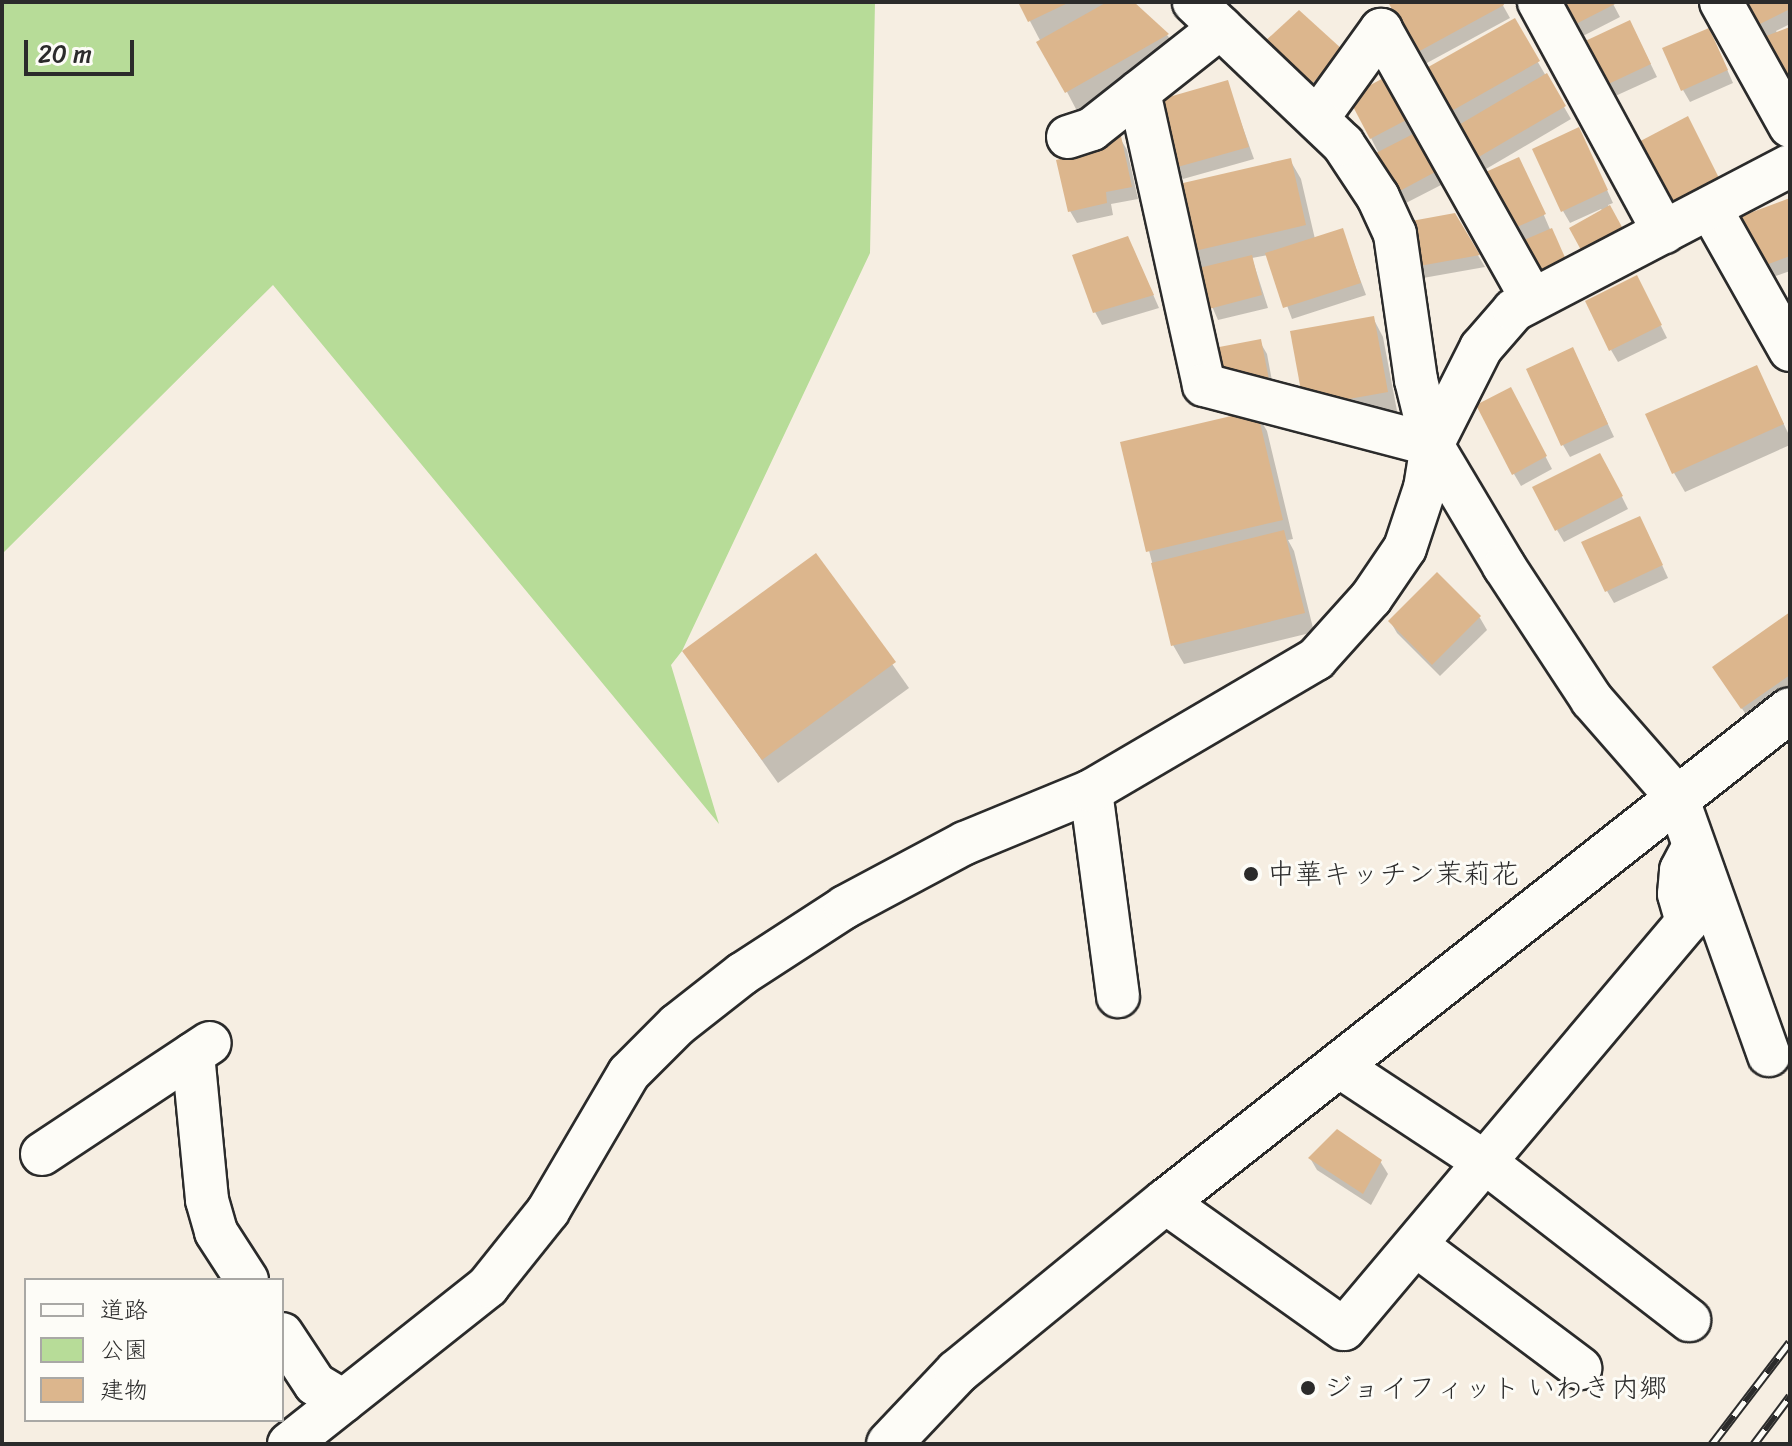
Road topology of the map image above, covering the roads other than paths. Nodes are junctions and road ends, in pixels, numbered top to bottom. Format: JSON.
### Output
{"nodes":[{"id":1,"x":1539,"y":2,"type":"edge"},
{"id":2,"x":1721,"y":2,"type":"edge"},
{"id":3,"x":1208,"y":14,"type":"edge"},
{"id":4,"x":1374,"y":16,"type":"edge"},
{"id":5,"x":1139,"y":92,"type":"junction"},
{"id":6,"x":1317,"y":119,"type":"junction"},
{"id":7,"x":1790,"y":126,"type":"edge"},
{"id":8,"x":1068,"y":137,"type":"dead end"},
{"id":9,"x":1790,"y":166,"type":"edge"},
{"id":10,"x":1710,"y":208,"type":"junction"},
{"id":11,"x":1664,"y":232,"type":"junction"},
{"id":12,"x":1532,"y":299,"type":"junction"},
{"id":13,"x":1411,"y":346,"type":"junction"},
{"id":14,"x":1481,"y":348,"type":"junction"},
{"id":15,"x":1790,"y":350,"type":"edge"},
{"id":16,"x":1432,"y":445,"type":"junction"},
{"id":17,"x":1790,"y":710,"type":"edge"},
{"id":18,"x":1091,"y":791,"type":"junction"},
{"id":19,"x":1677,"y":797,"type":"junction"},
{"id":20,"x":1694,"y":846,"type":"junction"},
{"id":21,"x":1118,"y":996,"type":"dead end"},
{"id":22,"x":1769,"y":1055,"type":"dead end"},
{"id":23,"x":1339,"y":1066,"type":"junction"},
{"id":24,"x":42,"y":1154,"type":"dead end"},
{"id":25,"x":1486,"y":1163,"type":"junction"},
{"id":26,"x":1165,"y":1202,"type":"junction"},
{"id":27,"x":1417,"y":1246,"type":"junction"},
{"id":28,"x":246,"y":1278,"type":"edge"},
{"id":29,"x":1689,"y":1320,"type":"dead end"},
{"id":30,"x":284,"y":1337,"type":"edge"},
{"id":31,"x":1580,"y":1368,"type":"dead end"},
{"id":32,"x":343,"y":1401,"type":"junction"},
{"id":33,"x":289,"y":1444,"type":"edge"},
{"id":34,"x":889,"y":1444,"type":"edge"}],
"edges":[{"from":1,"to":11,"type":"street"},
{"from":2,"to":7,"type":"street"},
{"from":3,"to":5,"type":"street"},
{"from":3,"to":6,"type":"street"},
{"from":4,"to":6,"type":"street"},
{"from":4,"to":12,"type":"street"},
{"from":5,"to":8,"type":"street"},
{"from":5,"to":16,"type":"street"},
{"from":6,"to":13,"type":"street"},
{"from":9,"to":10,"type":"street"},
{"from":10,"to":11,"type":"street"},
{"from":10,"to":15,"type":"street"},
{"from":11,"to":12,"type":"street"},
{"from":12,"to":14,"type":"street"},
{"from":13,"to":14,"type":"street"},
{"from":13,"to":16,"type":"street"},
{"from":14,"to":16,"type":"street"},
{"from":16,"to":18,"type":"street"},
{"from":16,"to":19,"type":"street"},
{"from":17,"to":19,"type":"street"},
{"from":18,"to":21,"type":"street"},
{"from":18,"to":32,"type":"street"},
{"from":19,"to":20,"type":"street"},
{"from":19,"to":23,"type":"street"},
{"from":20,"to":22,"type":"street"},
{"from":20,"to":25,"type":"street"},
{"from":23,"to":25,"type":"street"},
{"from":23,"to":26,"type":"street"},
{"from":24,"to":28,"type":"street"},
{"from":25,"to":27,"type":"street"},
{"from":25,"to":29,"type":"street"},
{"from":26,"to":27,"type":"street"},
{"from":26,"to":34,"type":"street"},
{"from":27,"to":31,"type":"street"},
{"from":30,"to":32,"type":"street"},
{"from":32,"to":33,"type":"street"}]}
